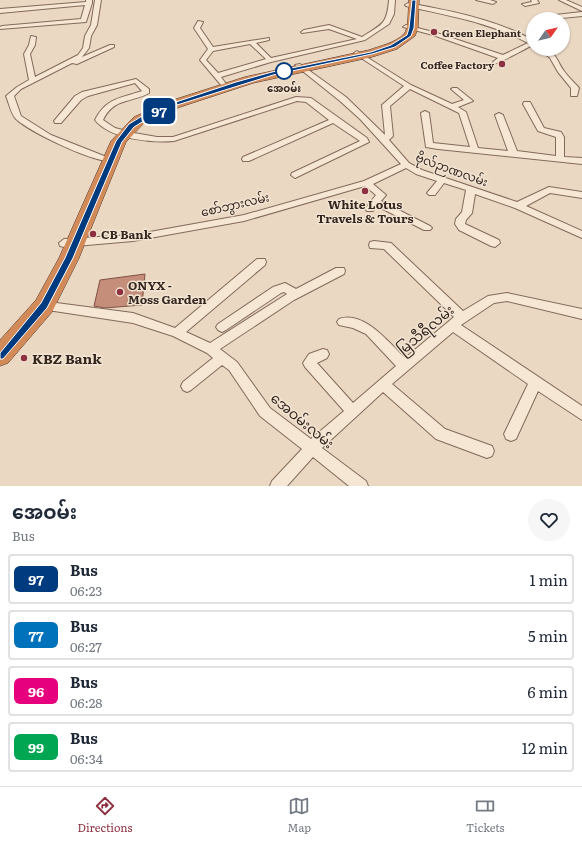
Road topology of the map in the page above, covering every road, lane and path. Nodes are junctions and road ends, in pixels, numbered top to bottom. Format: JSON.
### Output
{"nodes":[{"id":1,"x":98,"y":0,"type":"edge"},
{"id":2,"x":392,"y":0,"type":"edge"},
{"id":3,"x":479,"y":0,"type":"edge"},
{"id":4,"x":534,"y":0,"type":"edge"},
{"id":5,"x":562,"y":0,"type":"edge"},
{"id":6,"x":89,"y":2,"type":"edge"},
{"id":7,"x":493,"y":2,"type":"dead end"},
{"id":8,"x":411,"y":3,"type":"edge"},
{"id":9,"x":524,"y":4,"type":"dead end"},
{"id":10,"x":582,"y":9,"type":"edge"},
{"id":11,"x":0,"y":11,"type":"edge"},
{"id":12,"x":582,"y":14,"type":"edge"},
{"id":13,"x":570,"y":15,"type":"edge"},
{"id":14,"x":200,"y":22,"type":"dead end"},
{"id":15,"x":2,"y":28,"type":"dead end"},
{"id":16,"x":409,"y":28,"type":"junction"},
{"id":17,"x":304,"y":32,"type":"dead end"},
{"id":18,"x":33,"y":37,"type":"dead end"},
{"id":19,"x":267,"y":39,"type":"dead end"},
{"id":20,"x":363,"y":39,"type":"junction"},
{"id":21,"x":526,"y":39,"type":"edge"},
{"id":22,"x":252,"y":42,"type":"junction"},
{"id":23,"x":526,"y":44,"type":"edge"},
{"id":24,"x":112,"y":46,"type":"dead end"},
{"id":25,"x":211,"y":49,"type":"junction"},
{"id":26,"x":359,"y":54,"type":"junction"},
{"id":27,"x":552,"y":56,"type":"edge"},
{"id":28,"x":502,"y":57,"type":"junction"},
{"id":29,"x":270,"y":60,"type":"junction"},
{"id":30,"x":495,"y":63,"type":"dead end"},
{"id":31,"x":299,"y":66,"type":"junction"},
{"id":32,"x":47,"y":74,"type":"junction"},
{"id":33,"x":219,"y":80,"type":"junction"},
{"id":34,"x":33,"y":81,"type":"junction"},
{"id":35,"x":409,"y":86,"type":"junction"},
{"id":36,"x":455,"y":89,"type":"dead end"},
{"id":37,"x":574,"y":94,"type":"dead end"},
{"id":38,"x":528,"y":104,"type":"dead end"},
{"id":39,"x":452,"y":106,"type":"junction"},
{"id":40,"x":425,"y":113,"type":"dead end"},
{"id":41,"x":499,"y":115,"type":"dead end"},
{"id":42,"x":334,"y":120,"type":"junction"},
{"id":43,"x":58,"y":121,"type":"dead end"},
{"id":44,"x":122,"y":132,"type":"junction"},
{"id":45,"x":385,"y":140,"type":"junction"},
{"id":46,"x":475,"y":150,"type":"junction"},
{"id":47,"x":513,"y":153,"type":"junction"},
{"id":48,"x":107,"y":158,"type":"junction"},
{"id":49,"x":560,"y":158,"type":"junction"},
{"id":50,"x":246,"y":159,"type":"dead end"},
{"id":51,"x":582,"y":161,"type":"edge"},
{"id":52,"x":406,"y":165,"type":"junction"},
{"id":53,"x":295,"y":175,"type":"dead end"},
{"id":54,"x":442,"y":180,"type":"junction"},
{"id":55,"x":367,"y":183,"type":"junction"},
{"id":56,"x":471,"y":188,"type":"junction"},
{"id":57,"x":432,"y":193,"type":"dead end"},
{"id":58,"x":582,"y":195,"type":"edge"},
{"id":59,"x":518,"y":206,"type":"junction"},
{"id":60,"x":427,"y":228,"type":"dead end"},
{"id":61,"x":582,"y":235,"type":"edge"},
{"id":62,"x":70,"y":243,"type":"junction"},
{"id":63,"x":495,"y":243,"type":"dead end"},
{"id":64,"x":374,"y":245,"type":"dead end"},
{"id":65,"x":261,"y":262,"type":"dead end"},
{"id":66,"x":340,"y":271,"type":"dead end"},
{"id":67,"x":295,"y":294,"type":"junction"},
{"id":68,"x":39,"y":305,"type":"junction"},
{"id":69,"x":582,"y":314,"type":"edge"},
{"id":70,"x":462,"y":317,"type":"junction"},
{"id":71,"x":343,"y":322,"type":"dead end"},
{"id":72,"x":453,"y":326,"type":"junction"},
{"id":73,"x":222,"y":327,"type":"dead end"},
{"id":74,"x":177,"y":333,"type":"junction"},
{"id":75,"x":0,"y":341,"type":"edge"},
{"id":76,"x":211,"y":349,"type":"junction"},
{"id":77,"x":323,"y":354,"type":"dead end"},
{"id":78,"x":0,"y":356,"type":"edge"},
{"id":79,"x":223,"y":357,"type":"junction"},
{"id":80,"x":404,"y":366,"type":"junction"},
{"id":81,"x":536,"y":382,"type":"junction"},
{"id":82,"x":383,"y":384,"type":"junction"},
{"id":83,"x":187,"y":386,"type":"dead end"},
{"id":84,"x":353,"y":412,"type":"junction"},
{"id":85,"x":582,"y":414,"type":"edge"},
{"id":86,"x":511,"y":434,"type":"dead end"},
{"id":87,"x":312,"y":448,"type":"junction"},
{"id":88,"x":487,"y":451,"type":"dead end"},
{"id":89,"x":277,"y":486,"type":"edge"},
{"id":90,"x":361,"y":486,"type":"edge"}],
"edges":[{"from":1,"to":32,"type":"street"},
{"from":2,"to":20,"type":"street"},
{"from":3,"to":7,"type":"street"},
{"from":4,"to":9,"type":"street"},
{"from":5,"to":10,"type":"street"},
{"from":6,"to":11,"type":"street"},
{"from":6,"to":15,"type":"street"},
{"from":8,"to":16,"type":"highway"},
{"from":8,"to":21,"type":"street"},
{"from":12,"to":13,"type":"street"},
{"from":14,"to":25,"type":"street"},
{"from":16,"to":26,"type":"highway"},
{"from":16,"to":28,"type":"street"},
{"from":17,"to":20,"type":"street"},
{"from":18,"to":34,"type":"street"},
{"from":19,"to":22,"type":"street"},
{"from":20,"to":29,"type":"street"},
{"from":22,"to":25,"type":"street"},
{"from":22,"to":29,"type":"street"},
{"from":23,"to":28,"type":"street"},
{"from":24,"to":32,"type":"street"},
{"from":25,"to":33,"type":"street"},
{"from":26,"to":31,"type":"highway"},
{"from":26,"to":35,"type":"street"},
{"from":27,"to":37,"type":"street"},
{"from":28,"to":30,"type":"street"},
{"from":29,"to":33,"type":"street"},
{"from":31,"to":33,"type":"highway"},
{"from":31,"to":44,"type":"highway"},
{"from":31,"to":45,"type":"street","name":"ဗိုလ်ဉာဏလမ်း"},
{"from":32,"to":34,"type":"street"},
{"from":33,"to":44,"type":"highway"},
{"from":34,"to":48,"type":"street"},
{"from":35,"to":39,"type":"street"},
{"from":35,"to":45,"type":"street"},
{"from":36,"to":39,"type":"street"},
{"from":38,"to":49,"type":"street"},
{"from":39,"to":46,"type":"street"},
{"from":40,"to":46,"type":"street"},
{"from":41,"to":47,"type":"street"},
{"from":42,"to":44,"type":"street"},
{"from":42,"to":50,"type":"street"},
{"from":42,"to":53,"type":"street"},
{"from":43,"to":44,"type":"street"},
{"from":44,"to":48,"type":"highway"},
{"from":45,"to":52,"type":"street","name":"ဗိုလ်ဉာဏလမ်း"},
{"from":46,"to":47,"type":"street"},
{"from":47,"to":49,"type":"street"},
{"from":48,"to":62,"type":"highway"},
{"from":49,"to":51,"type":"street"},
{"from":52,"to":54,"type":"street","name":"ဗိုလ်ဉာဏလမ်း"},
{"from":52,"to":55,"type":"street","name":"စော်ဘွားလမ်း"},
{"from":54,"to":56,"type":"street","name":"ဗိုလ်ဉာဏလမ်း"},
{"from":54,"to":57,"type":"street"},
{"from":55,"to":60,"type":"street"},
{"from":55,"to":62,"type":"street","name":"စော်ဘွားလမ်း"},
{"from":56,"to":59,"type":"street","name":"ဗိုလ်ဉာဏလမ်း"},
{"from":56,"to":63,"type":"street"},
{"from":58,"to":59,"type":"street"},
{"from":59,"to":61,"type":"street","name":"ဗိုလ်ဉာဏလမ်း"},
{"from":62,"to":68,"type":"highway"},
{"from":64,"to":70,"type":"street"},
{"from":65,"to":74,"type":"street"},
{"from":66,"to":67,"type":"street"},
{"from":67,"to":73,"type":"street"},
{"from":67,"to":76,"type":"street"},
{"from":68,"to":74,"type":"street","name":"အေဝမ်းလမ်း"},
{"from":68,"to":75,"type":"highway"},
{"from":68,"to":78,"type":"highway"},
{"from":69,"to":70,"type":"street","name":"မြသီရီလမ်း"},
{"from":70,"to":72,"type":"street","name":"မြသီရီလမ်း"},
{"from":71,"to":80,"type":"street"},
{"from":72,"to":80,"type":"street","name":"မြသီရီလမ်း"},
{"from":72,"to":81,"type":"street"},
{"from":74,"to":76,"type":"street","name":"အေဝမ်းလမ်း"},
{"from":76,"to":79,"type":"street","name":"အေဝမ်းလမ်း"},
{"from":77,"to":84,"type":"street"},
{"from":79,"to":83,"type":"street"},
{"from":79,"to":87,"type":"street","name":"အေဝမ်းလမ်း"},
{"from":80,"to":82,"type":"street","name":"မြသီရီလမ်း"},
{"from":81,"to":85,"type":"street"},
{"from":81,"to":86,"type":"street"},
{"from":82,"to":84,"type":"street","name":"မြသီရီလမ်း"},
{"from":82,"to":88,"type":"street"},
{"from":84,"to":87,"type":"street","name":"မြသီရီလမ်း"},
{"from":87,"to":89,"type":"street","name":"မြသီရီလမ်း"},
{"from":87,"to":90,"type":"street","name":"အေဝမ်းလမ်း"}]}
